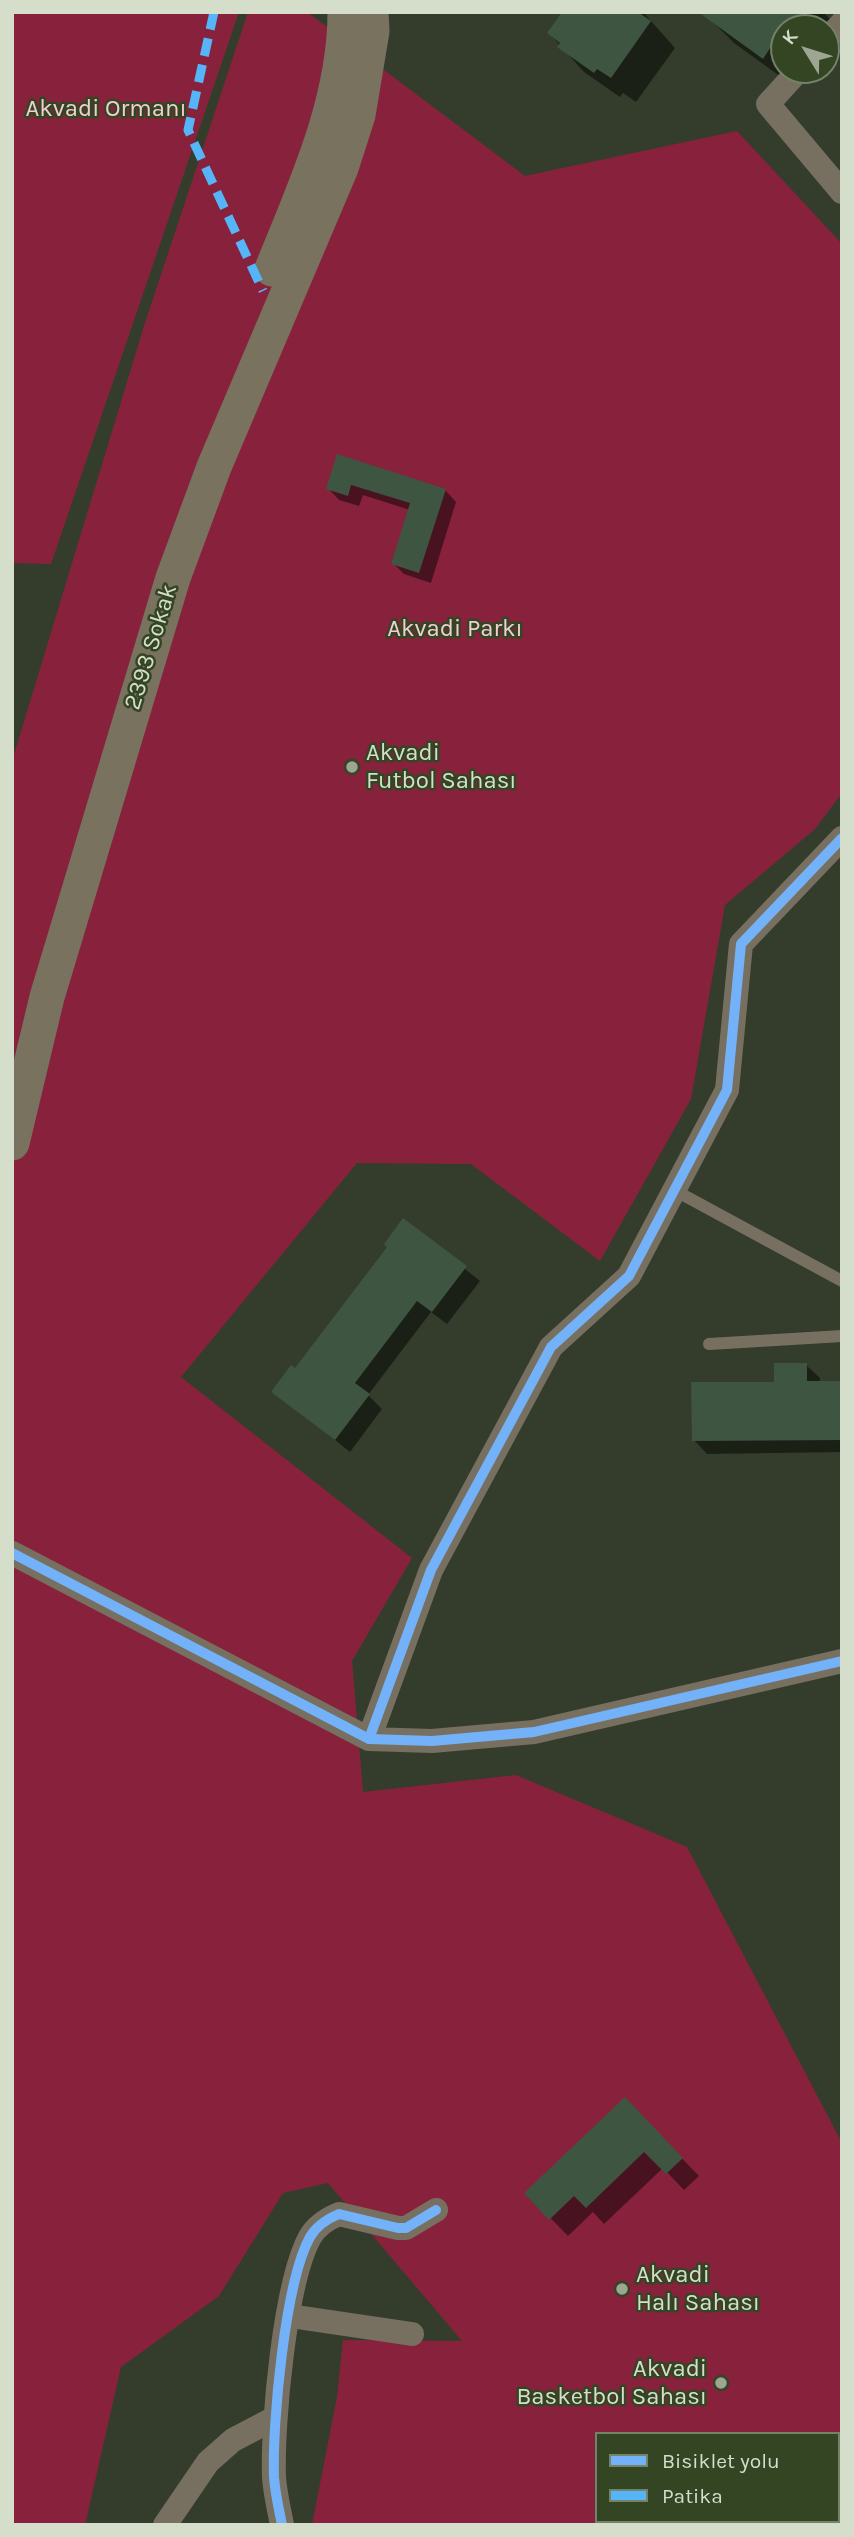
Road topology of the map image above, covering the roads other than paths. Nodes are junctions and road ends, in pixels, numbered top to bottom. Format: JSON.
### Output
{"nodes":[{"id":1,"x":345,"y":12,"type":"edge"},
{"id":2,"x":371,"y":12,"type":"edge"},
{"id":3,"x":786,"y":84,"type":"edge"},
{"id":4,"x":329,"y":163,"type":"junction"},
{"id":5,"x":842,"y":192,"type":"edge"},
{"id":6,"x":842,"y":838,"type":"edge"},
{"id":7,"x":12,"y":1055,"type":"edge"},
{"id":8,"x":12,"y":1143,"type":"edge"},
{"id":9,"x":674,"y":1190,"type":"junction"},
{"id":10,"x":842,"y":1281,"type":"edge"},
{"id":11,"x":842,"y":1336,"type":"edge"},
{"id":12,"x":709,"y":1345,"type":"dead end"},
{"id":13,"x":12,"y":1553,"type":"edge"},
{"id":14,"x":842,"y":1661,"type":"edge"},
{"id":15,"x":369,"y":1739,"type":"junction"},
{"id":16,"x":436,"y":2210,"type":"dead end"},
{"id":17,"x":290,"y":2316,"type":"junction"},
{"id":18,"x":412,"y":2334,"type":"dead end"},
{"id":19,"x":275,"y":2418,"type":"junction"},
{"id":20,"x":164,"y":2525,"type":"edge"},
{"id":21,"x":282,"y":2525,"type":"edge"}],
"edges":[{"from":1,"to":4,"type":"main road"},
{"from":2,"to":4,"type":"main road"},
{"from":3,"to":5,"type":"street"},
{"from":4,"to":7,"type":"main road","name":"2393 Sokak"},
{"from":4,"to":8,"type":"main road","name":"2393 Sokak"},
{"from":6,"to":9,"type":"street"},
{"from":9,"to":10,"type":"lane"},
{"from":9,"to":15,"type":"street"},
{"from":11,"to":12,"type":"lane"},
{"from":13,"to":15,"type":"street"},
{"from":14,"to":15,"type":"street"},
{"from":16,"to":17,"type":"street"},
{"from":17,"to":18,"type":"street"},
{"from":17,"to":19,"type":"street"},
{"from":19,"to":20,"type":"street"},
{"from":19,"to":21,"type":"street"}]}
